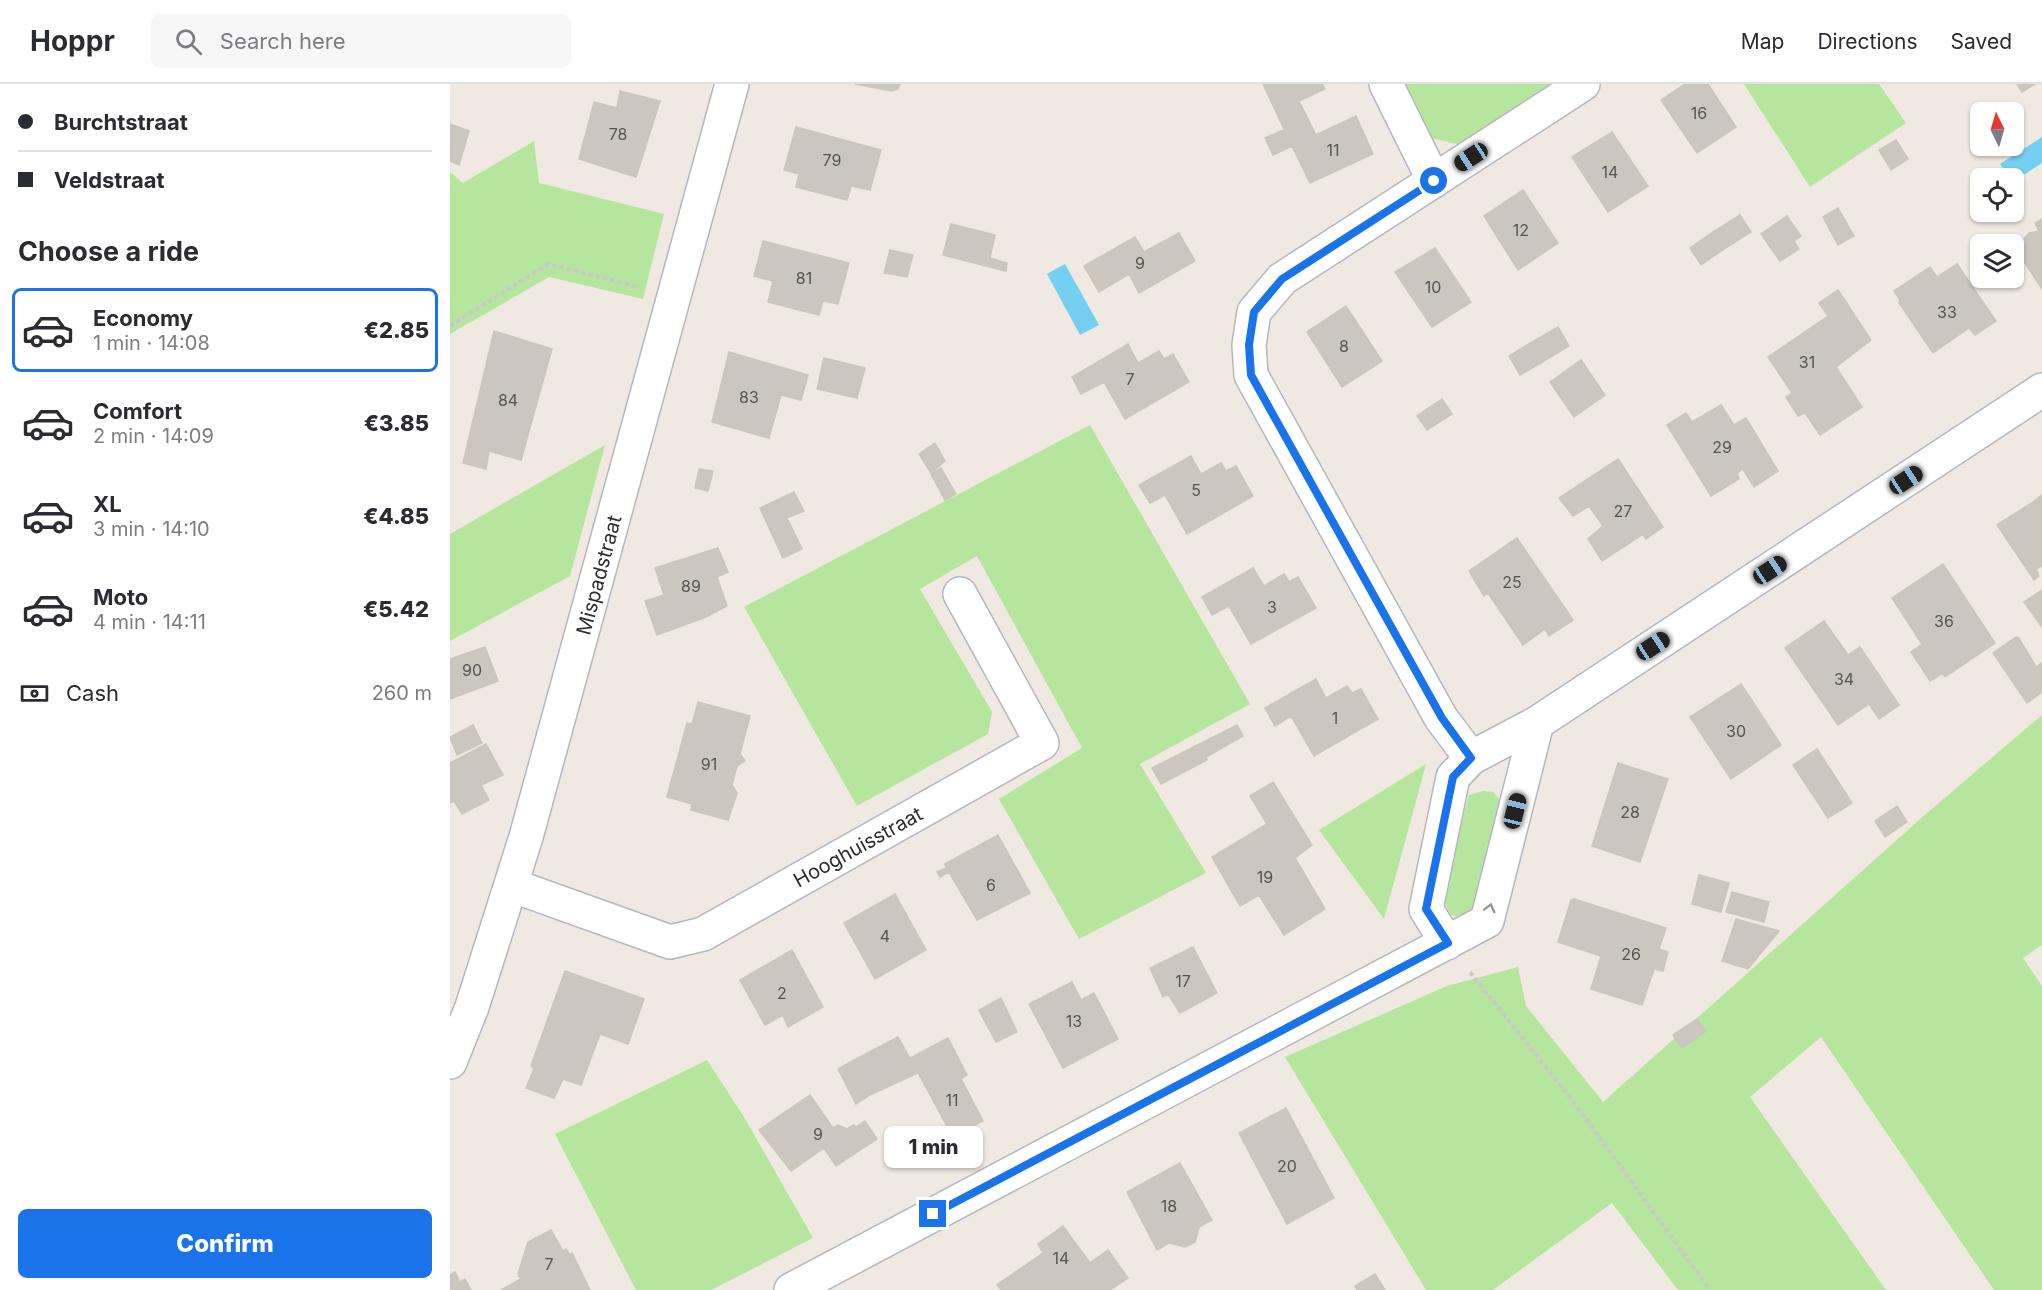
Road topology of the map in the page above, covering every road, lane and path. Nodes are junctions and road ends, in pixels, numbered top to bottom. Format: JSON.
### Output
{"nodes":[{"id":1,"x":732,"y":84,"type":"edge"},
{"id":2,"x":1386,"y":84,"type":"edge"},
{"id":3,"x":1583,"y":84,"type":"edge"},
{"id":4,"x":1434,"y":181,"type":"junction"},
{"id":5,"x":675,"y":296,"type":"junction"},
{"id":6,"x":450,"y":326,"type":"edge"},
{"id":7,"x":2042,"y":390,"type":"edge"},
{"id":8,"x":960,"y":594,"type":"dead end"},
{"id":9,"x":1537,"y":723,"type":"junction"},
{"id":10,"x":1471,"y":758,"type":"junction"},
{"id":11,"x":511,"y":885,"type":"junction"},
{"id":12,"x":1448,"y":943,"type":"junction"},
{"id":13,"x":1467,"y":969,"type":"dead end"},
{"id":14,"x":450,"y":1062,"type":"edge"},
{"id":15,"x":791,"y":1290,"type":"edge"},
{"id":16,"x":1710,"y":1290,"type":"edge"}],
"edges":[{"from":1,"to":5,"type":"street","name":"Mispadstraat"},
{"from":2,"to":4,"type":"street"},
{"from":3,"to":4,"type":"street"},
{"from":4,"to":10,"type":"street"},
{"from":5,"to":6,"type":"path"},
{"from":5,"to":11,"type":"street","name":"Mispadstraat"},
{"from":7,"to":9,"type":"street"},
{"from":8,"to":11,"type":"street","name":"Hooghuisstraat"},
{"from":9,"to":10,"type":"street"},
{"from":12,"to":9,"type":"street","one_way":true},
{"from":10,"to":12,"type":"street"},
{"from":11,"to":14,"type":"street","name":"Mispadstraat"},
{"from":12,"to":15,"type":"street"},
{"from":13,"to":16,"type":"path"}]}
